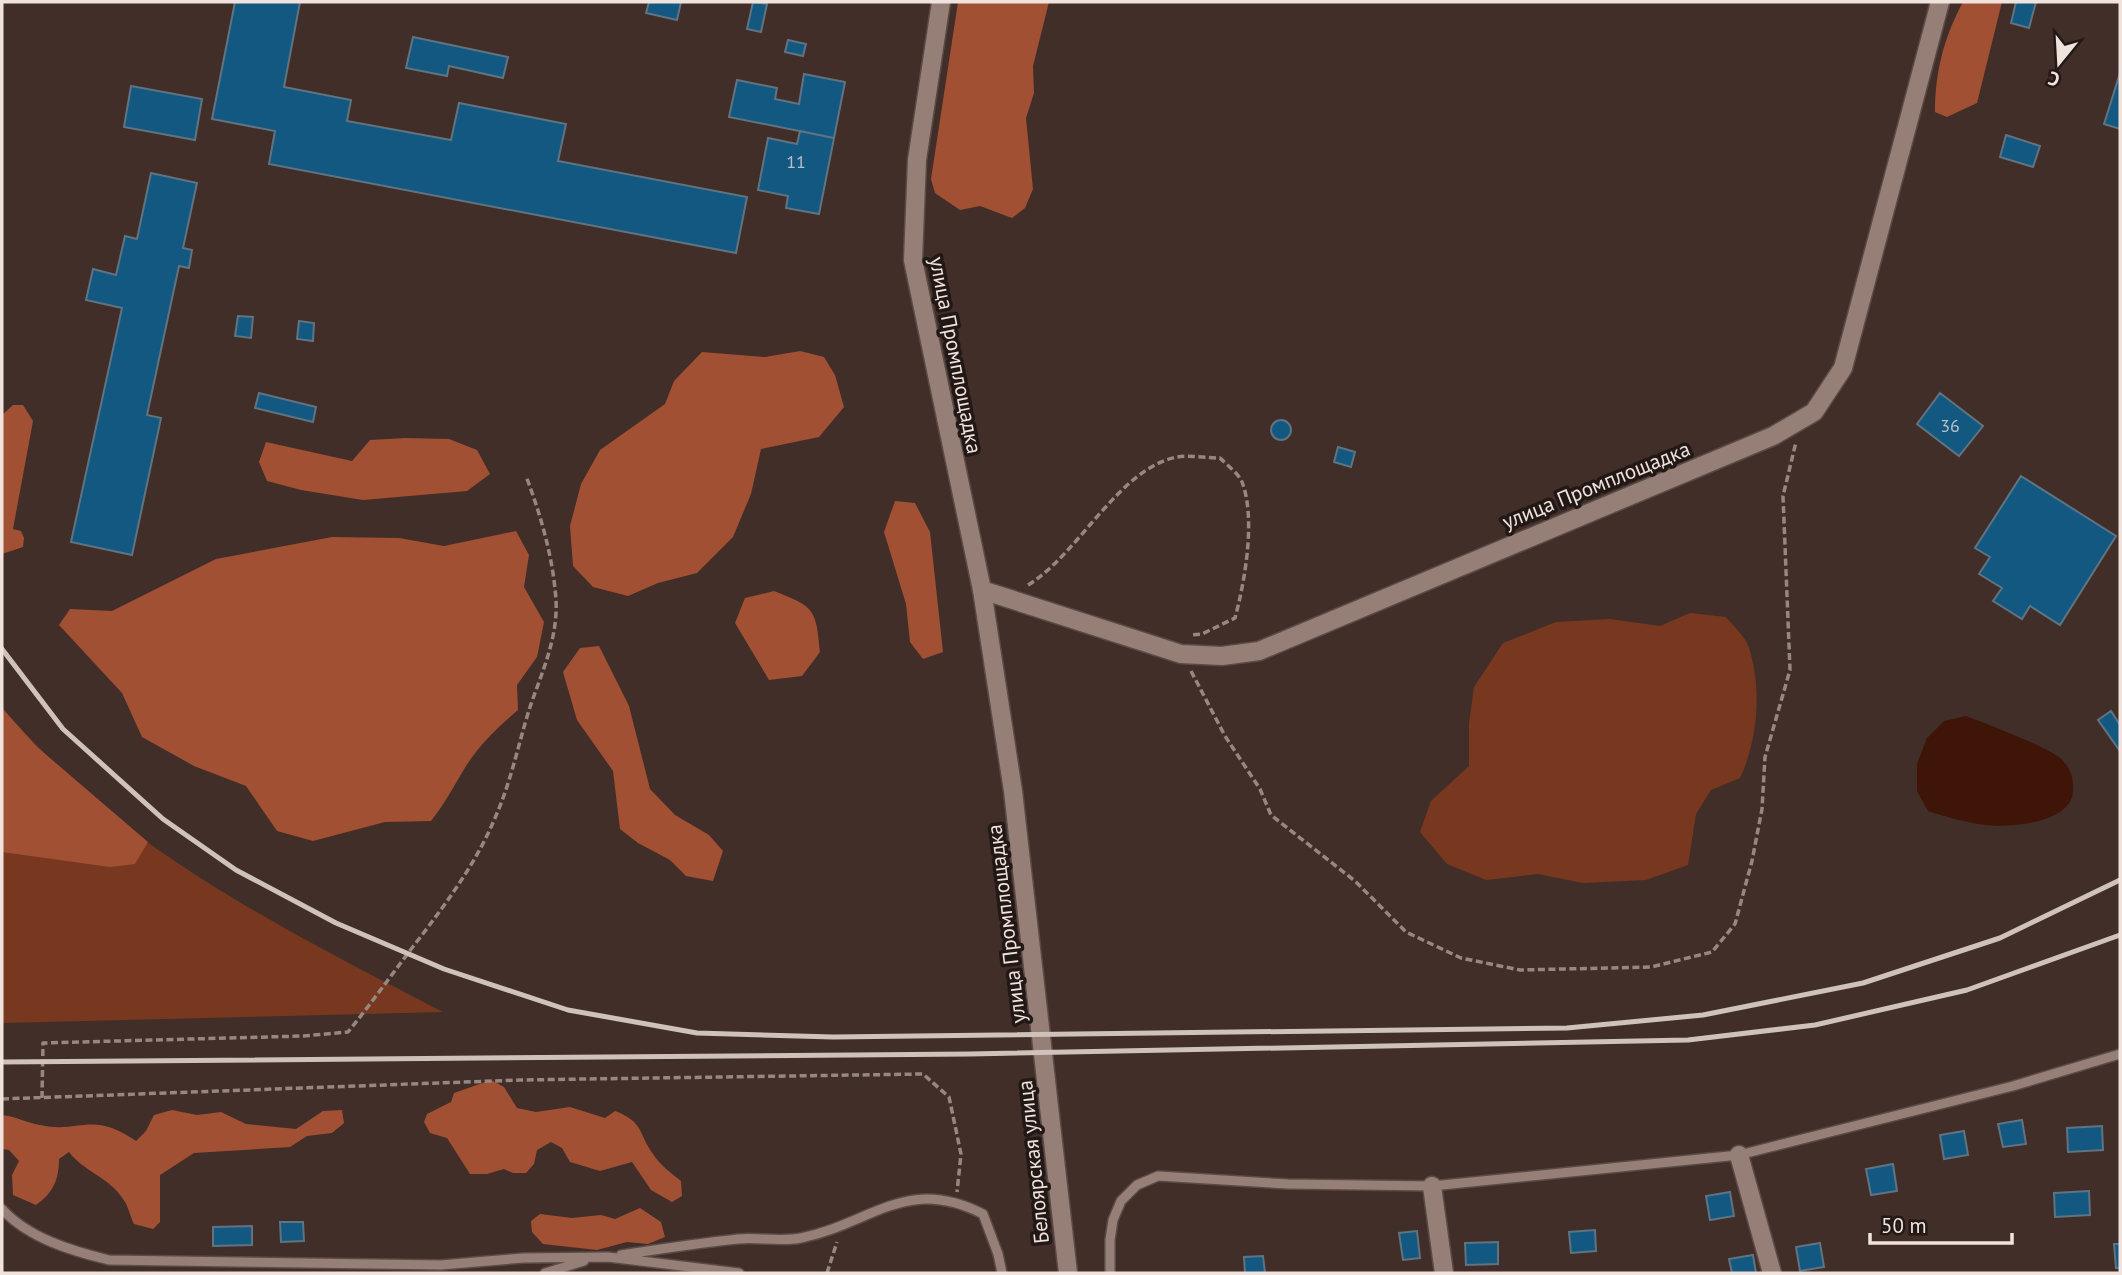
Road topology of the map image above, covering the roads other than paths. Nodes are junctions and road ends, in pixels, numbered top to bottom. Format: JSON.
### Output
{"nodes":[{"id":1,"x":942,"y":2,"type":"edge"},
{"id":2,"x":1940,"y":2,"type":"edge"},
{"id":3,"x":982,"y":590,"type":"junction"},
{"id":4,"x":1043,"y":1045,"type":"joint"},
{"id":5,"x":2120,"y":1054,"type":"edge"},
{"id":6,"x":1739,"y":1155,"type":"junction"},
{"id":7,"x":1432,"y":1186,"type":"junction"},
{"id":8,"x":2,"y":1209,"type":"edge"},
{"id":9,"x":6,"y":1219,"type":"edge"},
{"id":10,"x":608,"y":1257,"type":"junction"},
{"id":11,"x":545,"y":1273,"type":"edge"},
{"id":12,"x":739,"y":1273,"type":"edge"},
{"id":13,"x":1002,"y":1273,"type":"edge"},
{"id":14,"x":1068,"y":1273,"type":"edge"},
{"id":15,"x":1110,"y":1273,"type":"edge"},
{"id":16,"x":1444,"y":1273,"type":"edge"},
{"id":17,"x":1772,"y":1273,"type":"edge"}],
"edges":[{"from":1,"to":3,"type":"street","name":"улица Промплощадка"},
{"from":2,"to":3,"type":"street","name":"улица Промплощадка"},
{"from":3,"to":4,"type":"street","name":"улица Промплощадка"},
{"from":4,"to":14,"type":"street","name":"Белоярская улица"},
{"from":5,"to":6,"type":"lane"},
{"from":6,"to":7,"type":"lane"},
{"from":6,"to":17,"type":"street"},
{"from":7,"to":15,"type":"lane"},
{"from":7,"to":16,"type":"street"},
{"from":8,"to":9,"type":"lane"},
{"from":9,"to":10,"type":"lane"},
{"from":10,"to":11,"type":"lane"},
{"from":10,"to":12,"type":"lane"},
{"from":10,"to":13,"type":"lane"}]}
